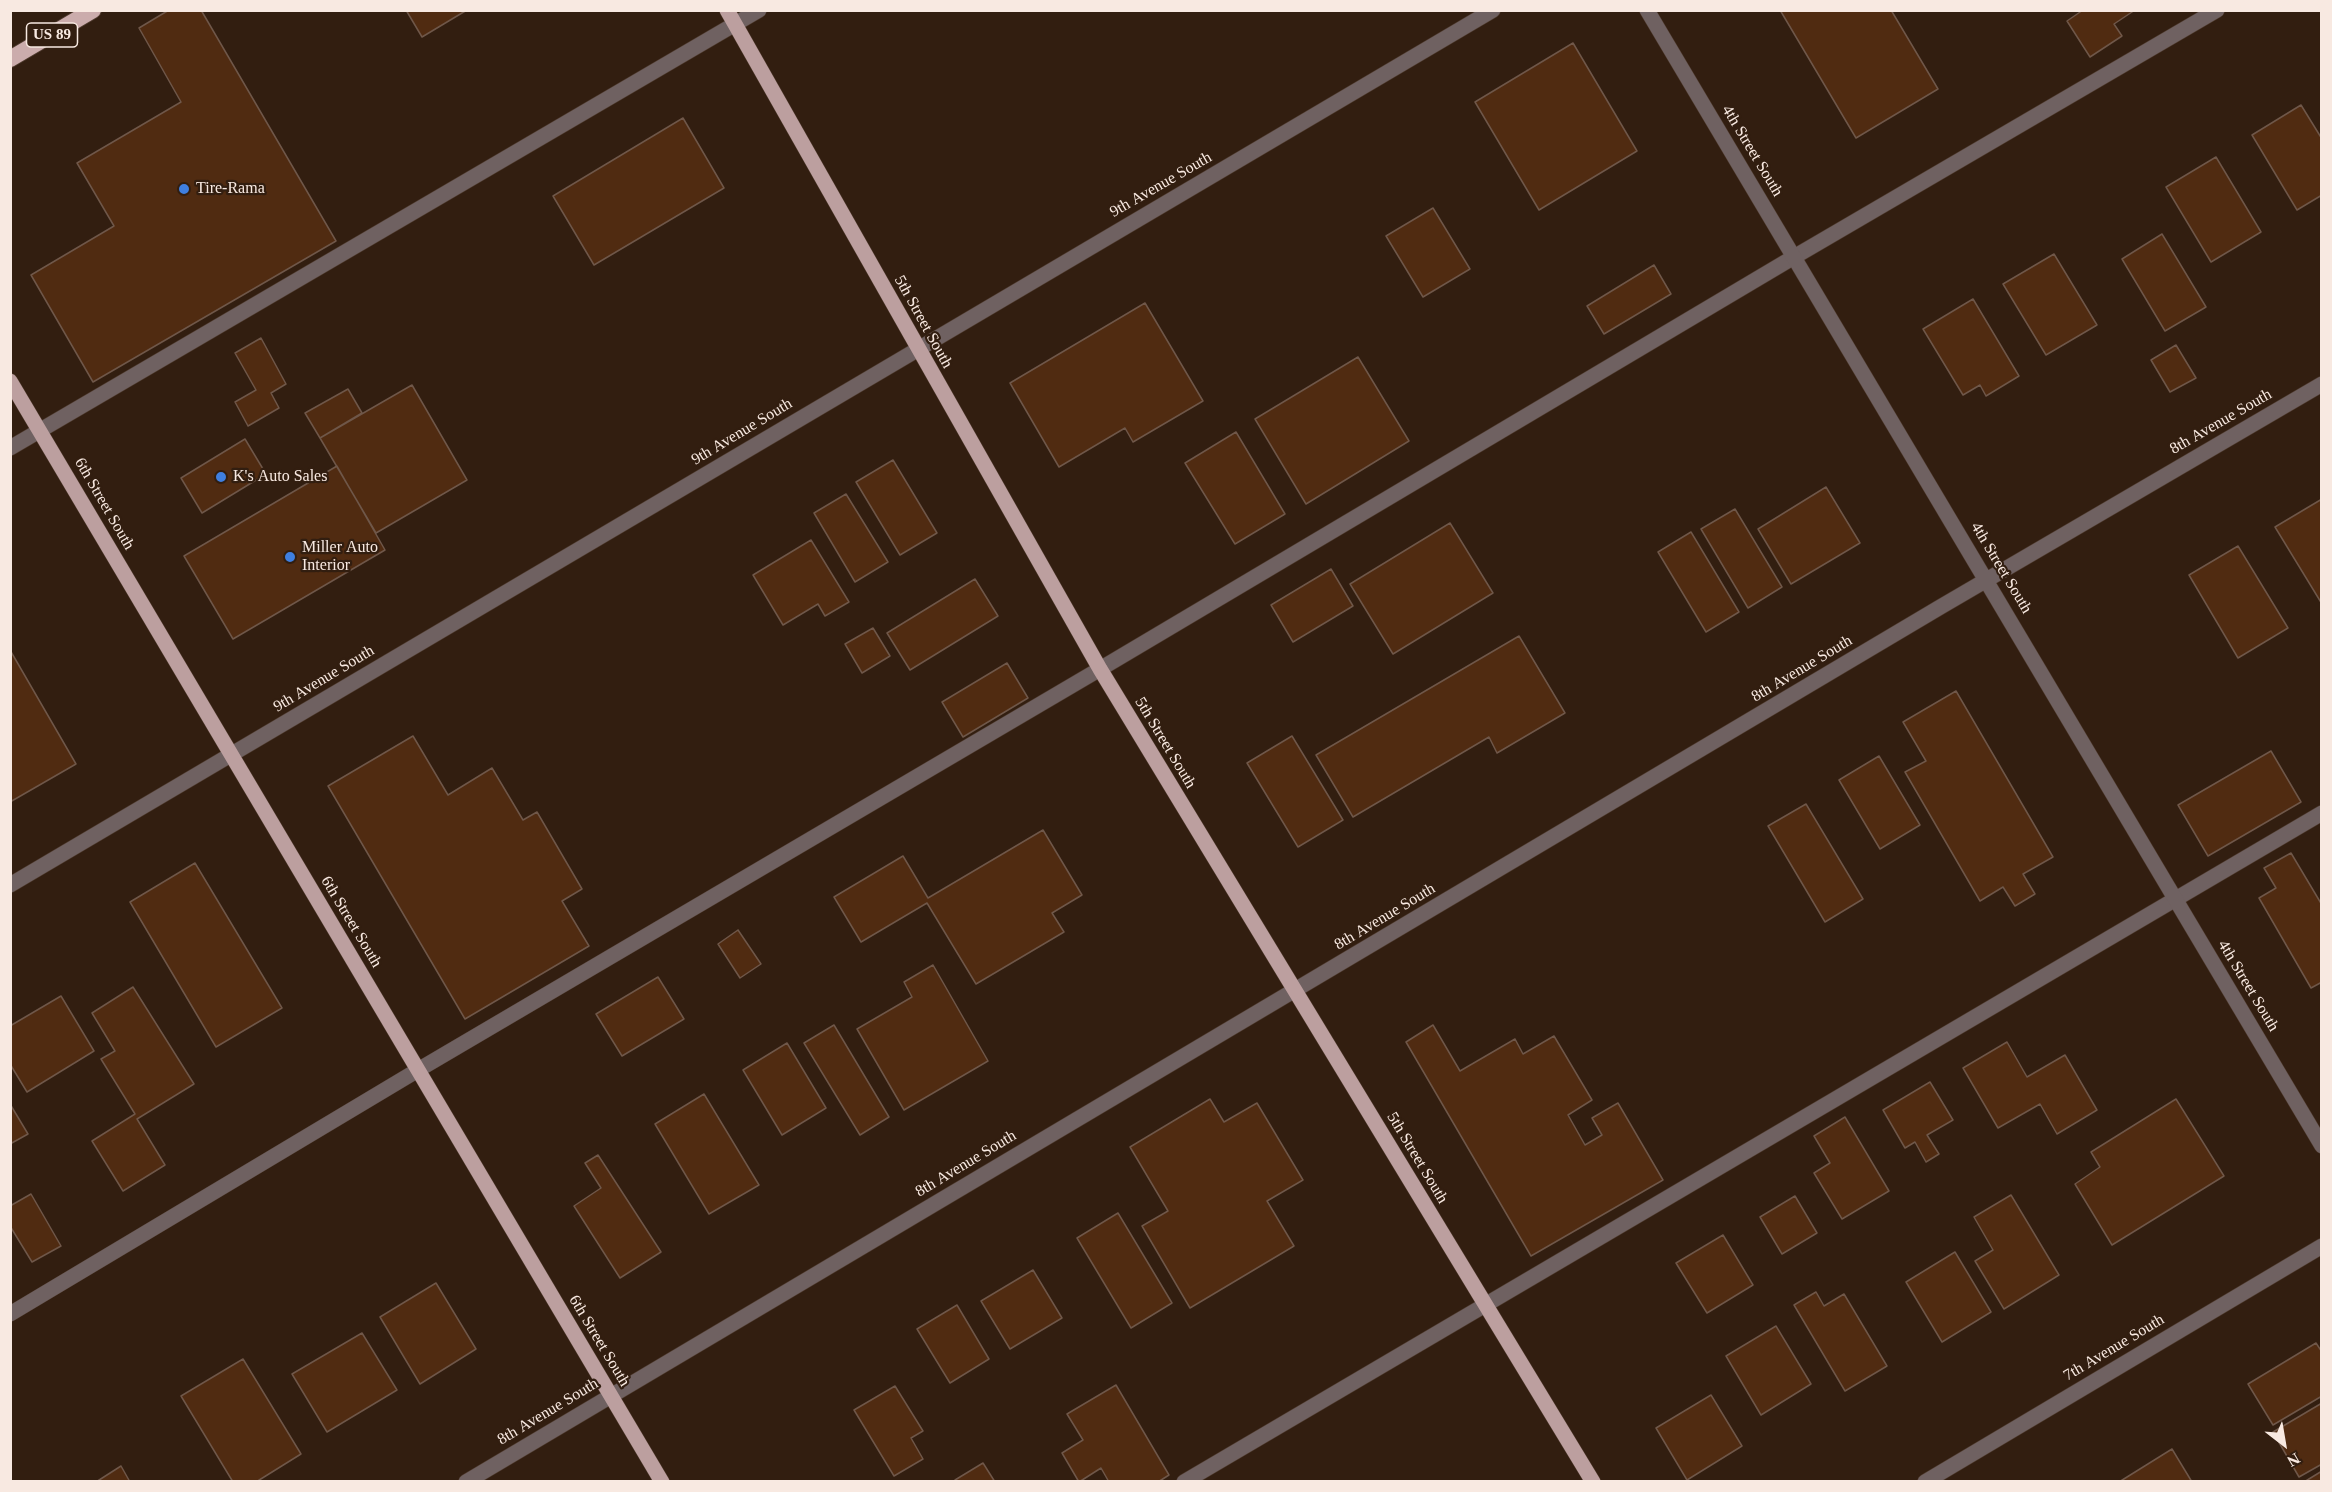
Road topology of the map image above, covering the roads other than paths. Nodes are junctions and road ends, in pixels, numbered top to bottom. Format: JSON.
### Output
{"nodes":[{"id":1,"x":93,"y":10,"type":"edge"},
{"id":2,"x":727,"y":10,"type":"edge"},
{"id":3,"x":759,"y":10,"type":"edge"},
{"id":4,"x":1493,"y":10,"type":"edge"},
{"id":5,"x":1647,"y":10,"type":"edge"},
{"id":6,"x":2217,"y":10,"type":"edge"},
{"id":7,"x":736,"y":25,"type":"junction"},
{"id":8,"x":10,"y":59,"type":"edge"},
{"id":9,"x":1794,"y":257,"type":"junction"},
{"id":10,"x":917,"y":349,"type":"junction"},
{"id":11,"x":10,"y":381,"type":"edge"},
{"id":12,"x":2322,"y":384,"type":"edge"},
{"id":13,"x":40,"y":430,"type":"junction"},
{"id":14,"x":10,"y":448,"type":"edge"},
{"id":15,"x":1987,"y":580,"type":"junction"},
{"id":16,"x":1100,"y":669,"type":"junction"},
{"id":17,"x":231,"y":755,"type":"junction"},
{"id":18,"x":2322,"y":813,"type":"edge"},
{"id":19,"x":10,"y":885,"type":"edge"},
{"id":20,"x":2176,"y":899,"type":"junction"},
{"id":21,"x":1294,"y":992,"type":"junction"},
{"id":22,"x":418,"y":1070,"type":"junction"},
{"id":23,"x":2322,"y":1146,"type":"edge"},
{"id":24,"x":2322,"y":1246,"type":"edge"},
{"id":25,"x":1485,"y":1305,"type":"junction"},
{"id":26,"x":10,"y":1314,"type":"edge"},
{"id":27,"x":610,"y":1396,"type":"junction"},
{"id":28,"x":466,"y":1482,"type":"edge"},
{"id":29,"x":662,"y":1482,"type":"edge"},
{"id":30,"x":1184,"y":1482,"type":"edge"},
{"id":31,"x":1593,"y":1482,"type":"edge"},
{"id":32,"x":1925,"y":1482,"type":"edge"}],
"edges":[{"from":1,"to":8,"type":"highway","number":"US 89"},
{"from":2,"to":7,"type":"main road","name":"5th Street South"},
{"from":3,"to":7,"type":"street"},
{"from":4,"to":10,"type":"street","name":"9th Avenue South"},
{"from":5,"to":9,"type":"street","name":"4th Street South"},
{"from":6,"to":9,"type":"street"},
{"from":7,"to":10,"type":"main road","name":"5th Street South"},
{"from":7,"to":13,"type":"street"},
{"from":9,"to":15,"type":"street","name":"4th Street South"},
{"from":9,"to":16,"type":"street"},
{"from":10,"to":16,"type":"main road","name":"5th Street South"},
{"from":10,"to":17,"type":"street","name":"9th Avenue South"},
{"from":11,"to":13,"type":"main road","name":"6th Street South"},
{"from":12,"to":15,"type":"street","name":"8th Avenue South"},
{"from":13,"to":14,"type":"street"},
{"from":13,"to":17,"type":"main road","name":"6th Street South"},
{"from":15,"to":20,"type":"street","name":"4th Street South"},
{"from":15,"to":21,"type":"street","name":"8th Avenue South"},
{"from":16,"to":21,"type":"main road","name":"5th Street South"},
{"from":16,"to":22,"type":"street"},
{"from":17,"to":19,"type":"street","name":"9th Avenue South"},
{"from":17,"to":22,"type":"main road","name":"6th Street South"},
{"from":18,"to":20,"type":"street"},
{"from":20,"to":23,"type":"street","name":"4th Street South"},
{"from":20,"to":25,"type":"street"},
{"from":21,"to":25,"type":"main road","name":"5th Street South"},
{"from":21,"to":27,"type":"street","name":"8th Avenue South"},
{"from":22,"to":26,"type":"street"},
{"from":22,"to":27,"type":"main road","name":"6th Street South"},
{"from":24,"to":32,"type":"street","name":"7th Avenue South"},
{"from":25,"to":30,"type":"street"},
{"from":25,"to":31,"type":"main road","name":"5th Street South"},
{"from":27,"to":28,"type":"street","name":"8th Avenue South"},
{"from":27,"to":29,"type":"main road","name":"6th Street South"}]}
